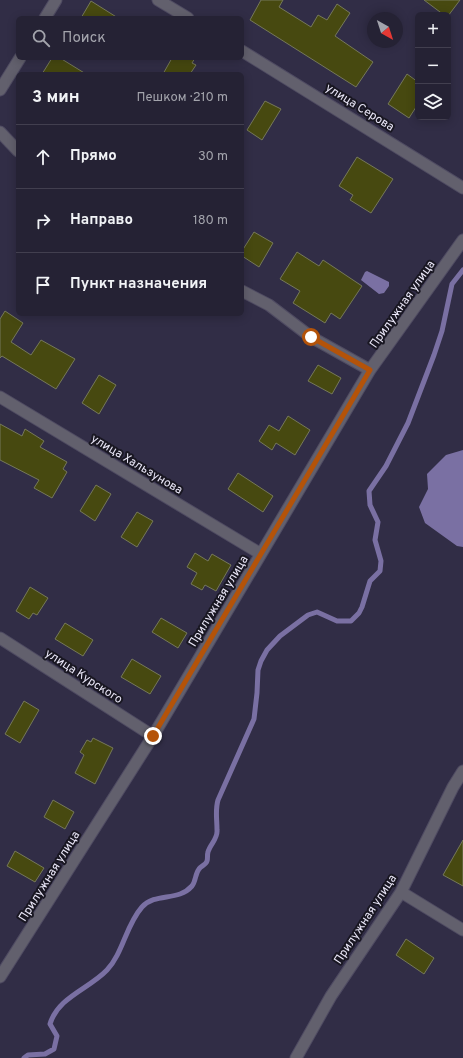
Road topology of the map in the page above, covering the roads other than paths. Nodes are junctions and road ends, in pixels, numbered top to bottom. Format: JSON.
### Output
{"nodes":[{"id":1,"x":56,"y":0,"type":"edge"},
{"id":2,"x":158,"y":0,"type":"edge"},
{"id":3,"x":46,"y":16,"type":"edge"},
{"id":4,"x":185,"y":16,"type":"edge"},
{"id":5,"x":244,"y":51,"type":"edge"},
{"id":6,"x":19,"y":60,"type":"edge"},
{"id":7,"x":0,"y":90,"type":"edge"},
{"id":8,"x":0,"y":132,"type":"edge"},
{"id":9,"x":16,"y":149,"type":"edge"},
{"id":10,"x":463,"y":188,"type":"edge"},
{"id":11,"x":463,"y":240,"type":"edge"},
{"id":12,"x":244,"y":292,"type":"edge"},
{"id":13,"x":370,"y":370,"type":"junction"},
{"id":14,"x":0,"y":397,"type":"edge"},
{"id":15,"x":261,"y":554,"type":"junction"},
{"id":16,"x":0,"y":638,"type":"edge"},
{"id":17,"x":153,"y":736,"type":"junction"},
{"id":18,"x":463,"y":771,"type":"edge"},
{"id":19,"x":401,"y":892,"type":"junction"},
{"id":20,"x":463,"y":930,"type":"edge"},
{"id":21,"x":0,"y":977,"type":"edge"},
{"id":22,"x":296,"y":1058,"type":"edge"}],
"edges":[{"from":1,"to":3,"type":"street"},
{"from":2,"to":4,"type":"street"},
{"from":5,"to":10,"type":"street","name":"улица Серова"},
{"from":6,"to":7,"type":"street"},
{"from":8,"to":9,"type":"street"},
{"from":11,"to":13,"type":"street","name":"Прилужная улица"},
{"from":12,"to":13,"type":"street"},
{"from":13,"to":15,"type":"street","name":"Прилужная улица"},
{"from":14,"to":15,"type":"street","name":"улица Хальзунова"},
{"from":15,"to":17,"type":"street","name":"Прилужная улица"},
{"from":16,"to":17,"type":"street","name":"улица Курского"},
{"from":17,"to":21,"type":"street","name":"Прилужная улица"},
{"from":18,"to":19,"type":"street","name":"Прилужная улица"},
{"from":19,"to":20,"type":"street"},
{"from":19,"to":22,"type":"street","name":"Прилужная улица"}]}
